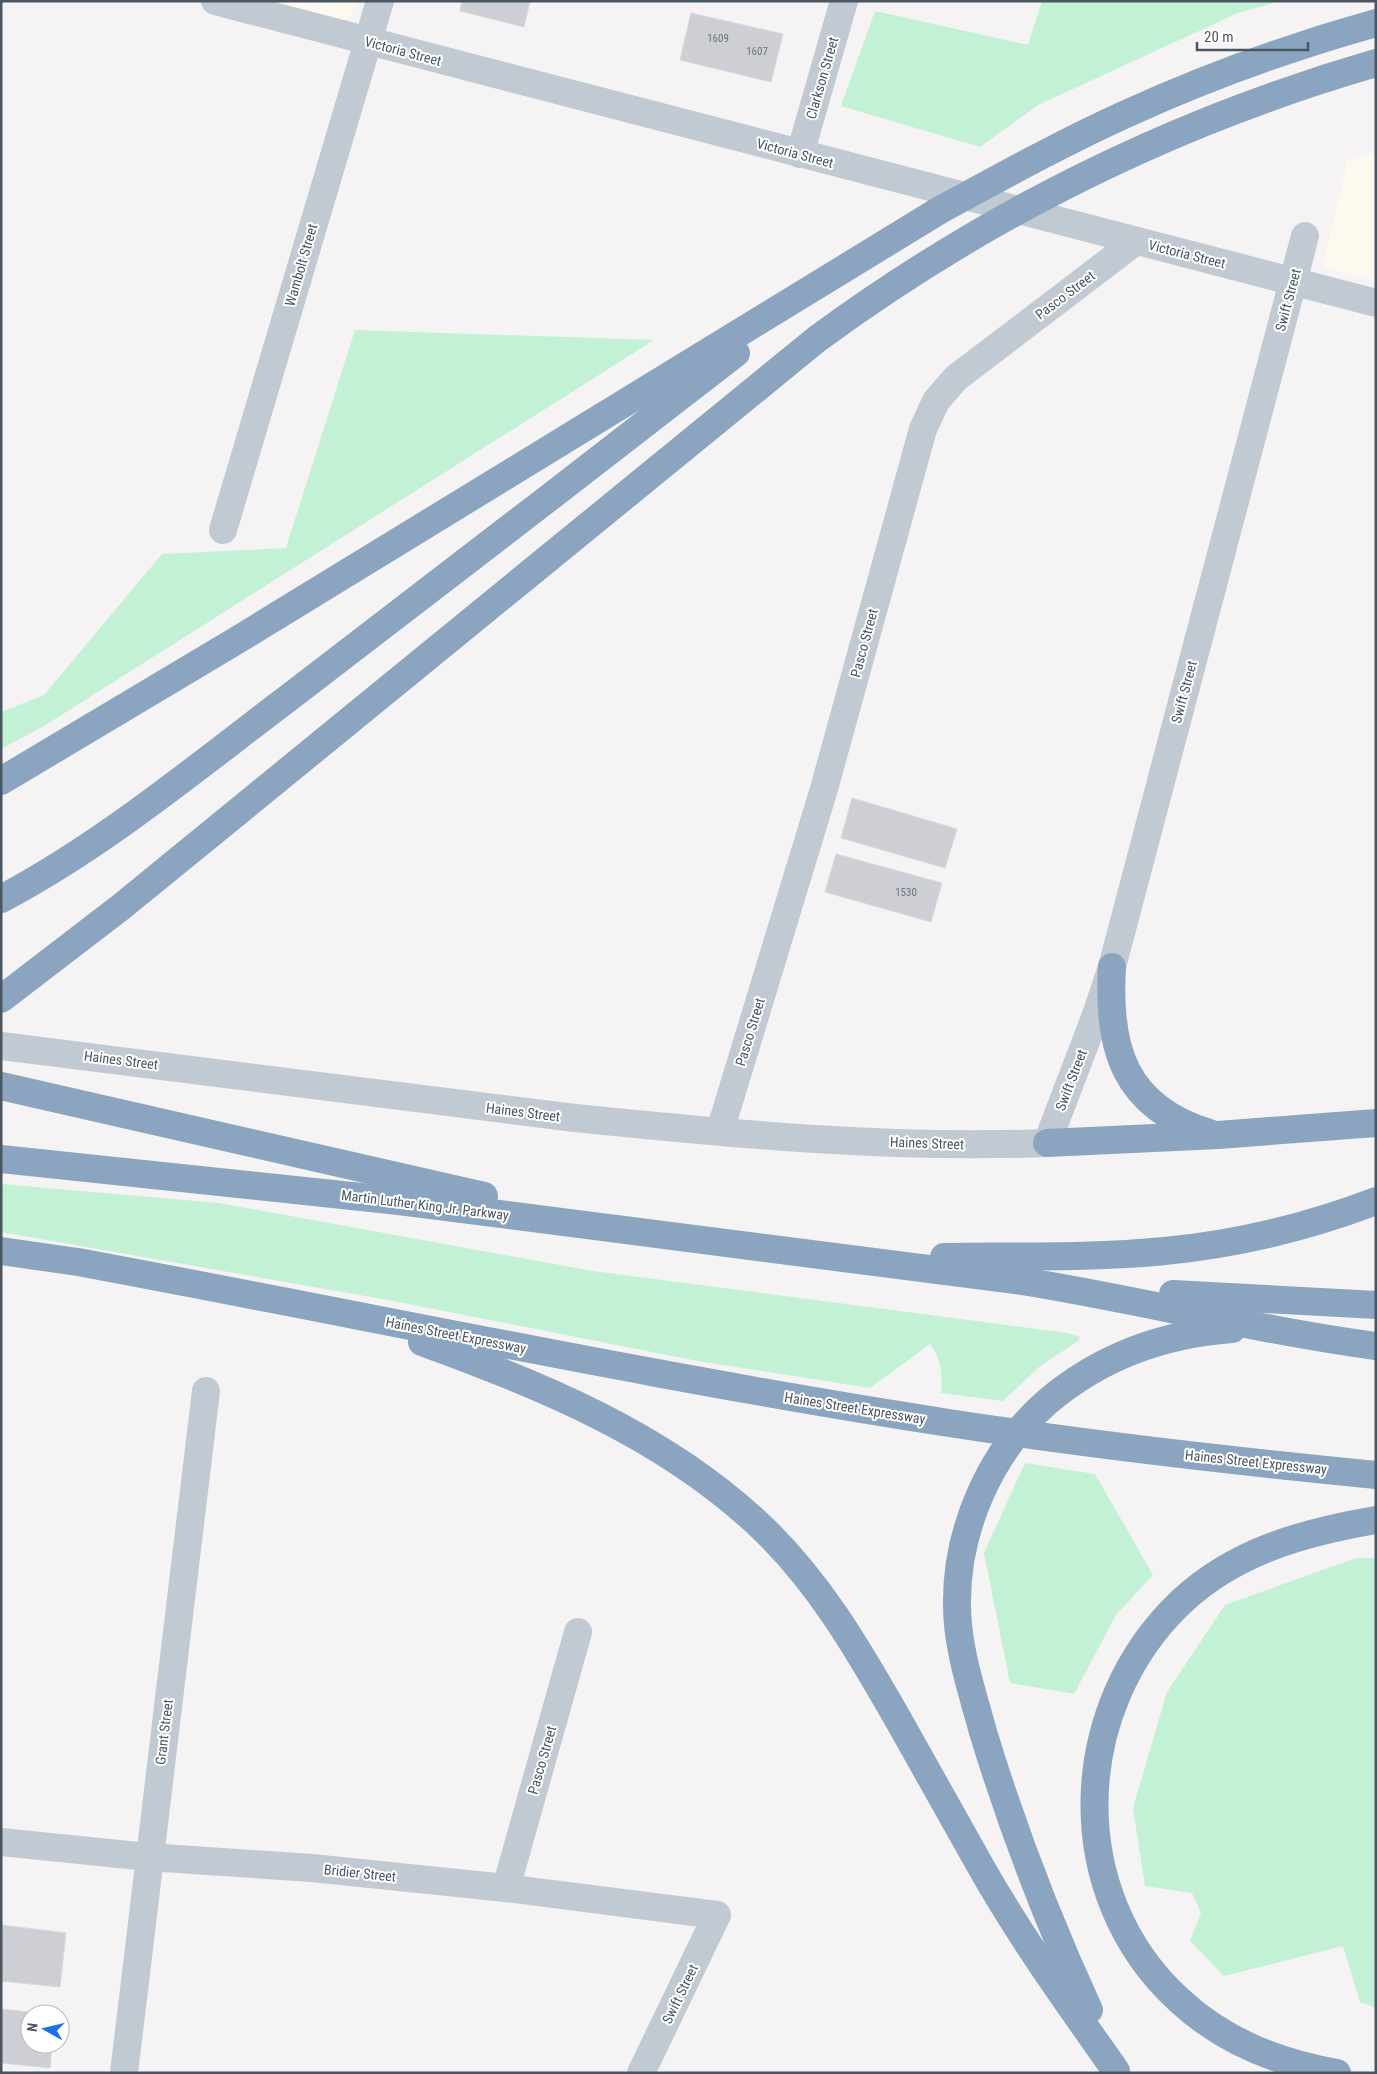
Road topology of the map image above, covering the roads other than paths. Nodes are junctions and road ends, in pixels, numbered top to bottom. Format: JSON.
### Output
{"nodes":[{"id":1,"x":215,"y":1,"type":"edge"},
{"id":2,"x":380,"y":1,"type":"edge"},
{"id":3,"x":844,"y":1,"type":"edge"},
{"id":4,"x":1376,"y":23,"type":"edge"},
{"id":5,"x":368,"y":41,"type":"junction"},
{"id":6,"x":1376,"y":63,"type":"edge"},
{"id":7,"x":800,"y":154,"type":"junction"},
{"id":8,"x":1305,"y":236,"type":"dead end"},
{"id":9,"x":1136,"y":241,"type":"junction"},
{"id":10,"x":843,"y":269,"type":"junction"},
{"id":11,"x":1293,"y":282,"type":"junction"},
{"id":12,"x":1376,"y":303,"type":"edge"},
{"id":13,"x":223,"y":530,"type":"dead end"},
{"id":14,"x":1,"y":781,"type":"edge"},
{"id":15,"x":1,"y":898,"type":"edge"},
{"id":16,"x":1112,"y":967,"type":"junction"},
{"id":17,"x":1,"y":1000,"type":"edge"},
{"id":18,"x":1,"y":1046,"type":"edge"},
{"id":19,"x":1,"y":1086,"type":"edge"},
{"id":20,"x":1376,"y":1123,"type":"edge"},
{"id":21,"x":720,"y":1131,"type":"junction"},
{"id":22,"x":1218,"y":1135,"type":"junction"},
{"id":23,"x":1047,"y":1142,"type":"junction"},
{"id":24,"x":1,"y":1159,"type":"edge"},
{"id":25,"x":1376,"y":1201,"type":"edge"},
{"id":26,"x":649,"y":1234,"type":"junction"},
{"id":27,"x":1,"y":1251,"type":"edge"},
{"id":28,"x":847,"y":1259,"type":"junction"},
{"id":29,"x":1,"y":1262,"type":"edge"},
{"id":30,"x":78,"y":1262,"type":"junction"},
{"id":31,"x":1022,"y":1281,"type":"junction"},
{"id":32,"x":1376,"y":1305,"type":"edge"},
{"id":33,"x":338,"y":1312,"type":"junction"},
{"id":34,"x":1306,"y":1335,"type":"junction"},
{"id":35,"x":1376,"y":1346,"type":"edge"},
{"id":36,"x":206,"y":1391,"type":"dead end"},
{"id":37,"x":1376,"y":1475,"type":"edge"},
{"id":38,"x":1376,"y":1520,"type":"edge"},
{"id":39,"x":578,"y":1632,"type":"dead end"},
{"id":40,"x":1,"y":1842,"type":"edge"},
{"id":41,"x":148,"y":1857,"type":"junction"},
{"id":42,"x":506,"y":1888,"type":"junction"},
{"id":43,"x":717,"y":1915,"type":"joint"},
{"id":44,"x":1117,"y":2072,"type":"edge"},
{"id":45,"x":124,"y":2073,"type":"edge"},
{"id":46,"x":641,"y":2073,"type":"edge"},
{"id":47,"x":1337,"y":2073,"type":"edge"}],
"edges":[{"from":1,"to":5,"type":"street","name":"Victoria Street"},
{"from":2,"to":5,"type":"street","name":"Wambolt Street"},
{"from":3,"to":7,"type":"street","name":"Clarkson Street"},
{"from":4,"to":10,"type":"highway"},
{"from":5,"to":7,"type":"street","name":"Victoria Street"},
{"from":5,"to":13,"type":"street","name":"Wambolt Street"},
{"from":6,"to":17,"type":"highway"},
{"from":7,"to":9,"type":"street","name":"Victoria Street"},
{"from":8,"to":11,"type":"street","name":"Swift Street"},
{"from":9,"to":11,"type":"street","name":"Victoria Street"},
{"from":9,"to":21,"type":"street","name":"Pasco Street"},
{"from":10,"to":14,"type":"highway"},
{"from":10,"to":15,"type":"highway"},
{"from":11,"to":12,"type":"street","name":"Victoria Street"},
{"from":11,"to":16,"type":"street","name":"Swift Street"},
{"from":16,"to":22,"type":"highway"},
{"from":16,"to":23,"type":"street","name":"Swift Street"},
{"from":18,"to":21,"type":"street","name":"Haines Street"},
{"from":19,"to":26,"type":"highway"},
{"from":20,"to":22,"type":"highway"},
{"from":21,"to":23,"type":"street","name":"Haines Street"},
{"from":22,"to":23,"type":"highway"},
{"from":24,"to":26,"type":"highway","name":"Martin Luther King Jr. Parkway"},
{"from":25,"to":28,"type":"highway"},
{"from":26,"to":28,"type":"highway","name":"Martin Luther King Jr. Parkway"},
{"from":27,"to":30,"type":"highway"},
{"from":28,"to":31,"type":"highway"},
{"from":29,"to":30,"type":"highway"},
{"from":30,"to":33,"type":"highway"},
{"from":31,"to":32,"type":"highway"},
{"from":31,"to":34,"type":"highway"},
{"from":33,"to":37,"type":"highway","name":"Haines Street Expressway"},
{"from":33,"to":44,"type":"highway"},
{"from":34,"to":35,"type":"highway"},
{"from":34,"to":44,"type":"highway"},
{"from":36,"to":41,"type":"street","name":"Grant Street"},
{"from":38,"to":47,"type":"highway"},
{"from":39,"to":42,"type":"street","name":"Pasco Street"},
{"from":40,"to":41,"type":"street","name":"Bridier Street"},
{"from":41,"to":42,"type":"street","name":"Bridier Street"},
{"from":41,"to":45,"type":"street","name":"Grant Street"},
{"from":42,"to":43,"type":"street","name":"Bridier Street"},
{"from":43,"to":46,"type":"street","name":"Swift Street"}]}
